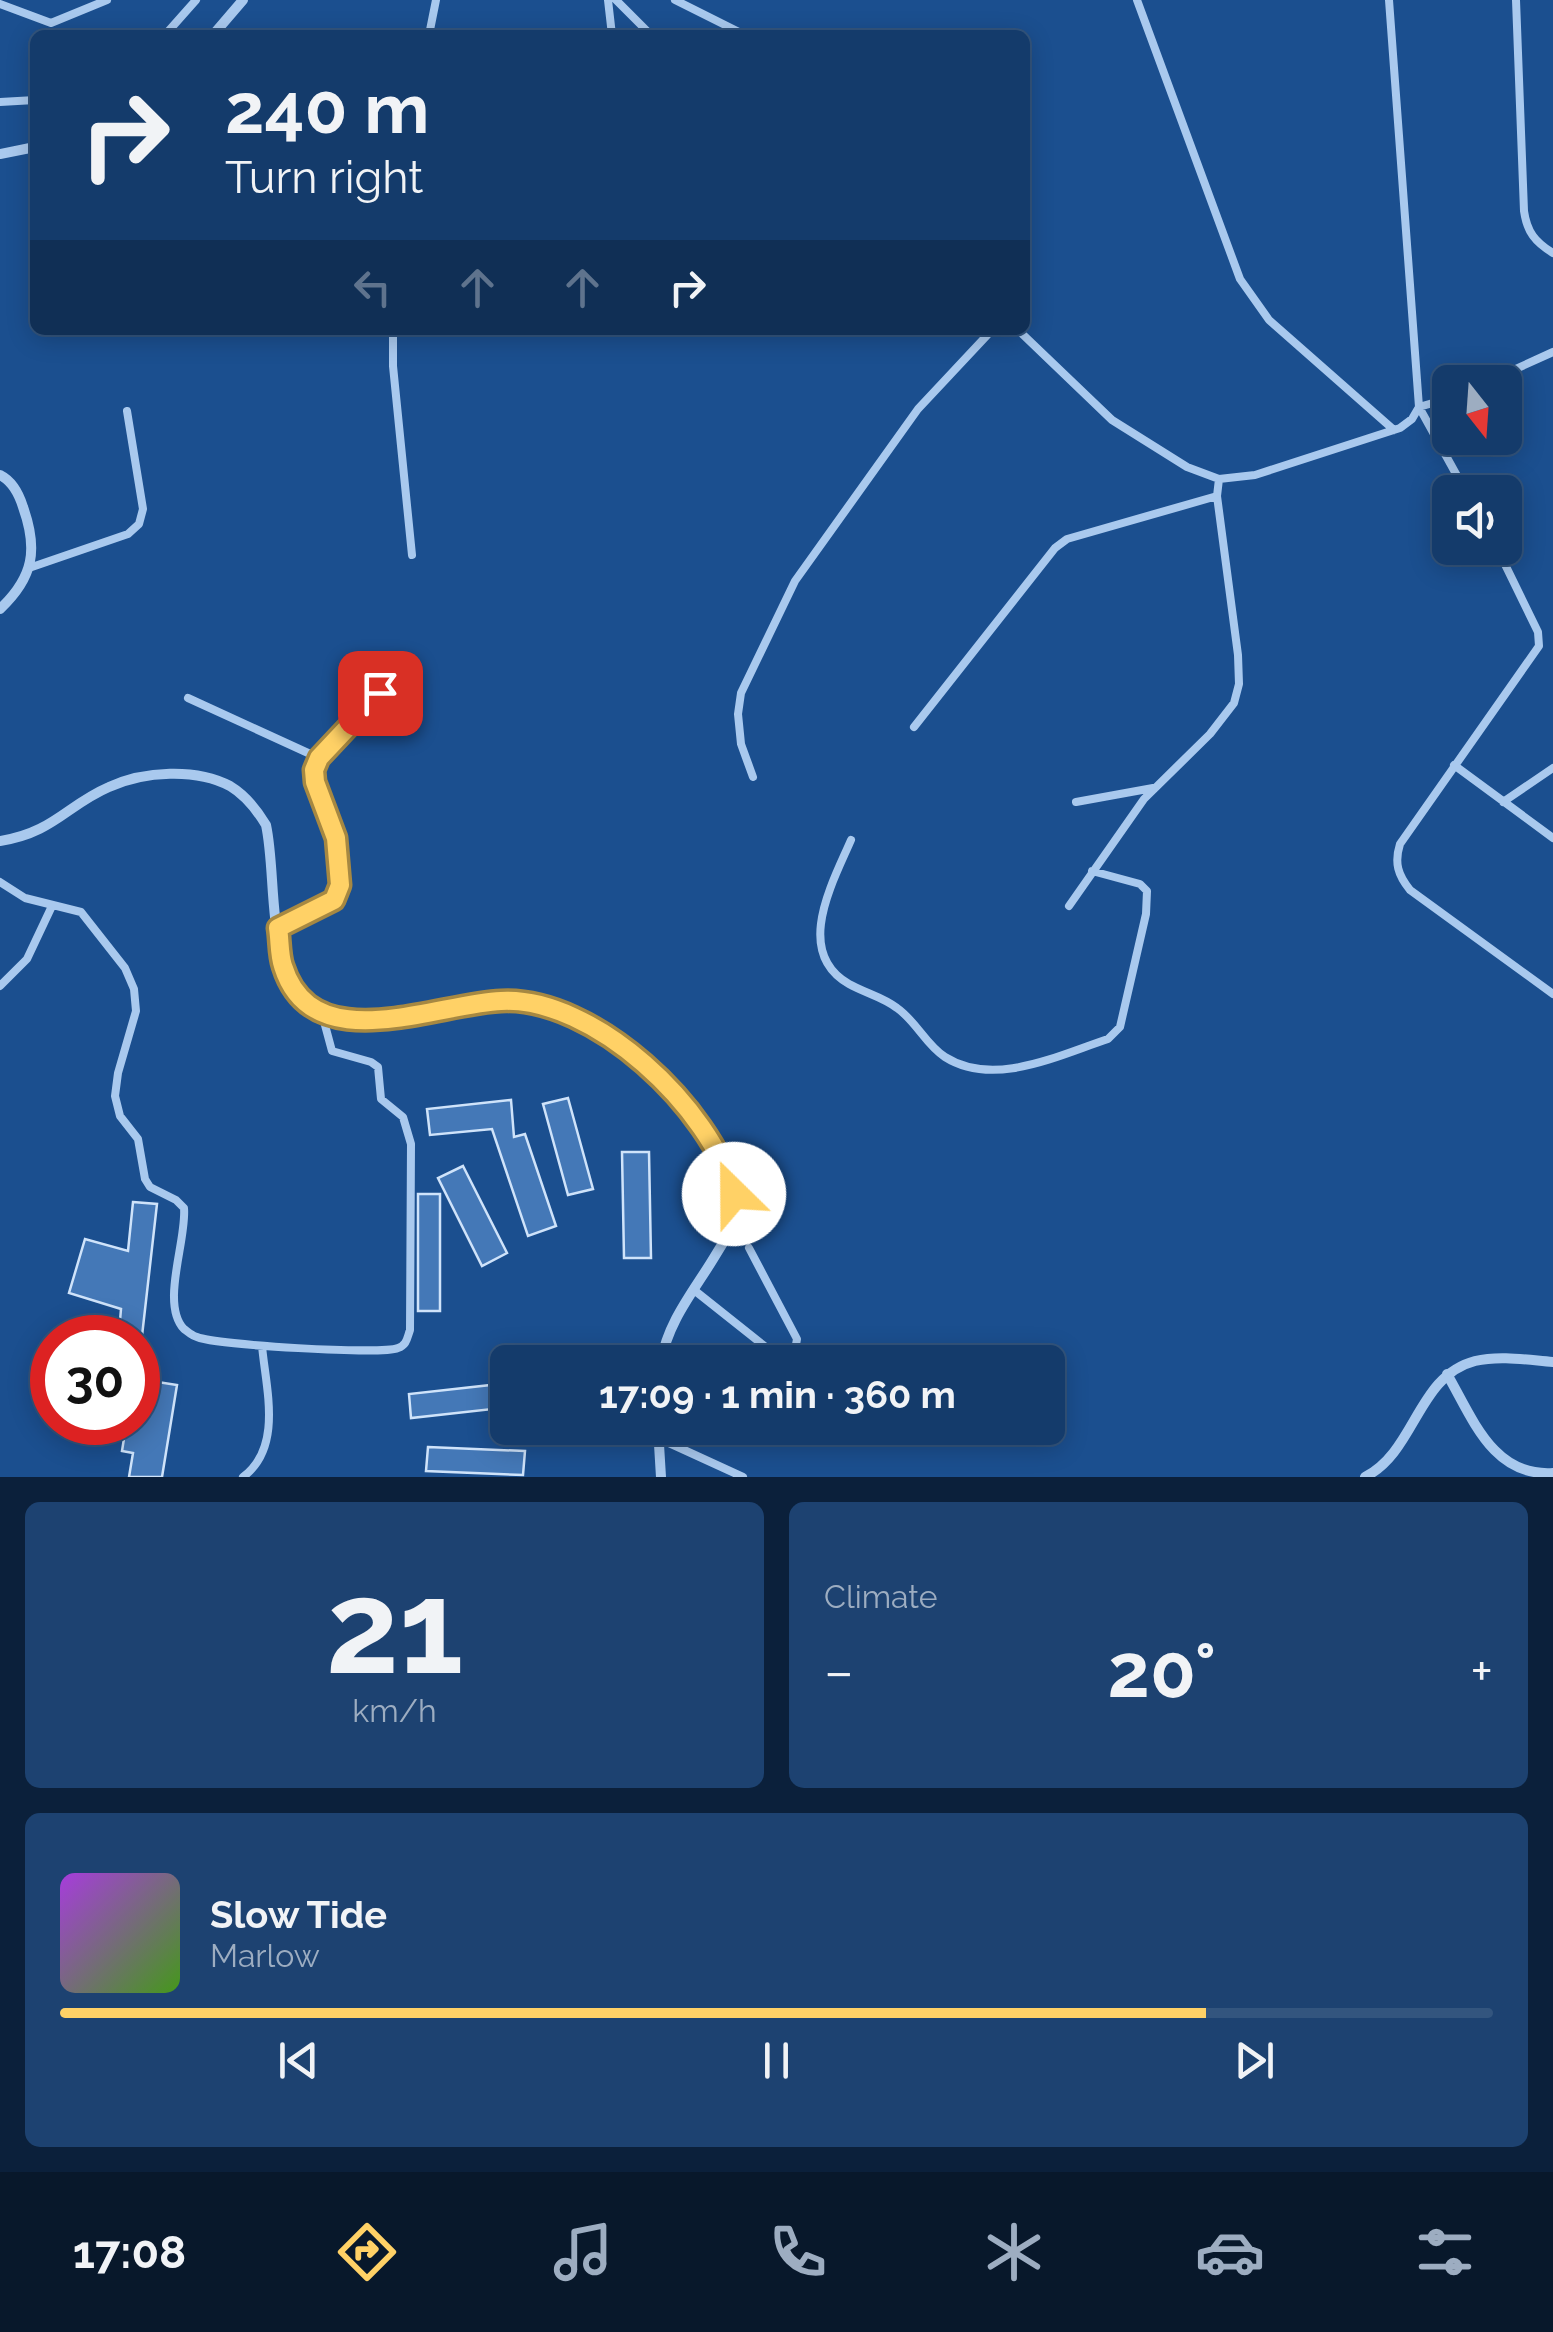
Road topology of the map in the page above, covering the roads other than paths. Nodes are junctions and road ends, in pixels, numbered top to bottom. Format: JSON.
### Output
{"nodes":[{"id":1,"x":107,"y":0,"type":"edge"},
{"id":2,"x":196,"y":0,"type":"edge"},
{"id":3,"x":243,"y":0,"type":"edge"},
{"id":4,"x":436,"y":0,"type":"edge"},
{"id":5,"x":608,"y":0,"type":"edge"},
{"id":6,"x":616,"y":0,"type":"edge"},
{"id":7,"x":675,"y":0,"type":"edge"},
{"id":8,"x":1136,"y":0,"type":"edge"},
{"id":9,"x":1388,"y":0,"type":"edge"},
{"id":10,"x":1516,"y":0,"type":"edge"},
{"id":11,"x":0,"y":4,"type":"edge"},
{"id":12,"x":169,"y":30,"type":"edge"},
{"id":13,"x":218,"y":30,"type":"edge"},
{"id":14,"x":429,"y":30,"type":"edge"},
{"id":15,"x":611,"y":30,"type":"edge"},
{"id":16,"x":642,"y":30,"type":"edge"},
{"id":17,"x":735,"y":30,"type":"edge"},
{"id":18,"x":30,"y":100,"type":"edge"},
{"id":19,"x":0,"y":102,"type":"edge"},
{"id":20,"x":30,"y":148,"type":"edge"},
{"id":21,"x":0,"y":154,"type":"edge"},
{"id":22,"x":1553,"y":253,"type":"edge"},
{"id":23,"x":394,"y":335,"type":"edge"},
{"id":24,"x":987,"y":335,"type":"edge"},
{"id":25,"x":1023,"y":335,"type":"edge"},
{"id":26,"x":1553,"y":352,"type":"edge"},
{"id":27,"x":1522,"y":366,"type":"edge"},
{"id":28,"x":1432,"y":404,"type":"edge"},
{"id":29,"x":1419,"y":408,"type":"junction"},
{"id":30,"x":127,"y":411,"type":"dead end"},
{"id":31,"x":1394,"y":430,"type":"junction"},
{"id":32,"x":0,"y":475,"type":"edge"},
{"id":33,"x":1456,"y":475,"type":"edge"},
{"id":34,"x":1219,"y":479,"type":"junction"},
{"id":35,"x":1217,"y":496,"type":"junction"},
{"id":36,"x":412,"y":555,"type":"dead end"},
{"id":37,"x":1505,"y":565,"type":"edge"},
{"id":38,"x":29,"y":568,"type":"junction"},
{"id":39,"x":0,"y":609,"type":"edge"},
{"id":40,"x":380,"y":693,"type":"dead end"},
{"id":41,"x":188,"y":698,"type":"dead end"},
{"id":42,"x":914,"y":728,"type":"dead end"},
{"id":43,"x":319,"y":758,"type":"junction"},
{"id":44,"x":1454,"y":764,"type":"junction"},
{"id":45,"x":1553,"y":768,"type":"edge"},
{"id":46,"x":753,"y":776,"type":"dead end"},
{"id":47,"x":1153,"y":788,"type":"junction"},
{"id":48,"x":1076,"y":802,"type":"dead end"},
{"id":49,"x":1503,"y":802,"type":"junction"},
{"id":50,"x":1553,"y":838,"type":"edge"},
{"id":51,"x":851,"y":840,"type":"dead end"},
{"id":52,"x":0,"y":841,"type":"edge"},
{"id":53,"x":1092,"y":871,"type":"junction"},
{"id":54,"x":0,"y":882,"type":"edge"},
{"id":55,"x":52,"y":906,"type":"junction"},
{"id":56,"x":1068,"y":906,"type":"dead end"},
{"id":57,"x":278,"y":928,"type":"junction"},
{"id":58,"x":0,"y":986,"type":"edge"},
{"id":59,"x":1553,"y":994,"type":"edge"},
{"id":60,"x":322,"y":1014,"type":"junction"},
{"id":61,"x":750,"y":1248,"type":"dead end"},
{"id":62,"x":694,"y":1290,"type":"junction"},
{"id":63,"x":664,"y":1345,"type":"edge"},
{"id":64,"x":262,"y":1346,"type":"junction"},
{"id":65,"x":1553,"y":1362,"type":"edge"},
{"id":66,"x":1448,"y":1374,"type":"junction"},
{"id":67,"x":659,"y":1445,"type":"edge"},
{"id":68,"x":683,"y":1445,"type":"edge"},
{"id":69,"x":1553,"y":1473,"type":"edge"},
{"id":70,"x":243,"y":1477,"type":"edge"},
{"id":71,"x":662,"y":1477,"type":"edge"},
{"id":72,"x":743,"y":1477,"type":"edge"},
{"id":73,"x":1365,"y":1477,"type":"edge"}],
"edges":[{"from":1,"to":11,"type":"lane"},
{"from":2,"to":12,"type":"lane"},
{"from":3,"to":13,"type":"street"},
{"from":4,"to":14,"type":"lane"},
{"from":5,"to":15,"type":"lane"},
{"from":6,"to":16,"type":"lane"},
{"from":7,"to":17,"type":"lane"},
{"from":8,"to":31,"type":"lane"},
{"from":9,"to":29,"type":"lane"},
{"from":10,"to":22,"type":"lane"},
{"from":18,"to":19,"type":"lane"},
{"from":20,"to":21,"type":"street"},
{"from":23,"to":36,"type":"lane"},
{"from":24,"to":46,"type":"lane"},
{"from":25,"to":34,"type":"lane"},
{"from":26,"to":27,"type":"lane"},
{"from":28,"to":29,"type":"lane"},
{"from":29,"to":31,"type":"lane"},
{"from":29,"to":33,"type":"lane"},
{"from":30,"to":38,"type":"lane"},
{"from":31,"to":34,"type":"lane"},
{"from":32,"to":38,"type":"street"},
{"from":34,"to":35,"type":"lane"},
{"from":35,"to":42,"type":"lane"},
{"from":35,"to":47,"type":"lane"},
{"from":37,"to":44,"type":"lane"},
{"from":38,"to":39,"type":"street"},
{"from":40,"to":43,"type":"lane"},
{"from":41,"to":43,"type":"lane"},
{"from":43,"to":57,"type":"lane"},
{"from":44,"to":49,"type":"lane"},
{"from":44,"to":59,"type":"lane"},
{"from":45,"to":49,"type":"lane"},
{"from":47,"to":48,"type":"lane"},
{"from":47,"to":53,"type":"lane"},
{"from":49,"to":50,"type":"lane"},
{"from":51,"to":53,"type":"lane"},
{"from":52,"to":57,"type":"street"},
{"from":53,"to":56,"type":"lane"},
{"from":54,"to":55,"type":"lane"},
{"from":55,"to":58,"type":"lane"},
{"from":55,"to":64,"type":"lane"},
{"from":57,"to":60,"type":"street"},
{"from":60,"to":62,"type":"street"},
{"from":60,"to":64,"type":"lane"},
{"from":61,"to":62,"type":"lane"},
{"from":62,"to":63,"type":"street"},
{"from":64,"to":70,"type":"lane"},
{"from":65,"to":66,"type":"street"},
{"from":66,"to":69,"type":"street"},
{"from":66,"to":73,"type":"street"},
{"from":67,"to":71,"type":"street"},
{"from":68,"to":72,"type":"lane"}]}
